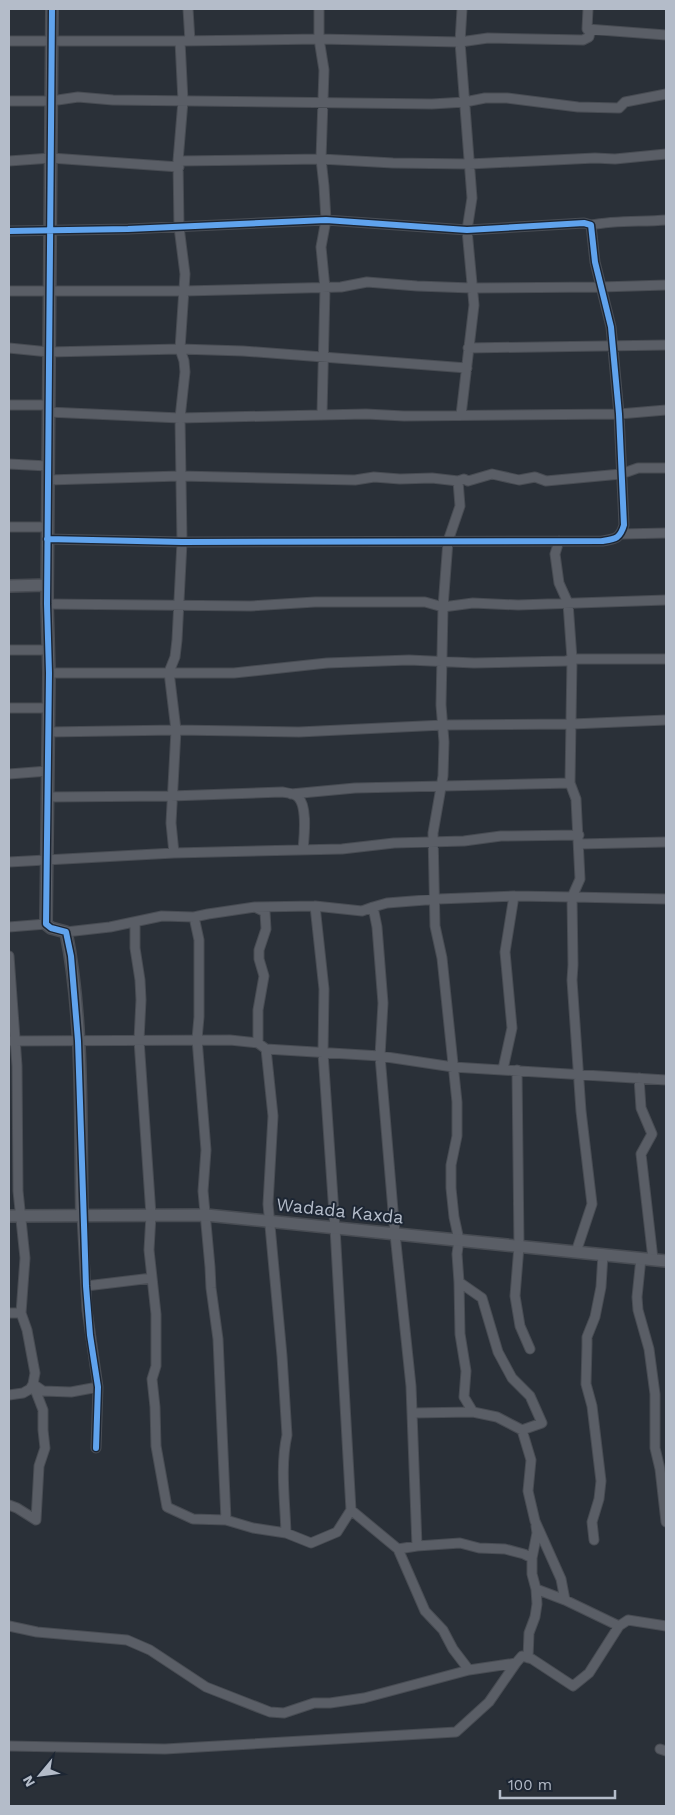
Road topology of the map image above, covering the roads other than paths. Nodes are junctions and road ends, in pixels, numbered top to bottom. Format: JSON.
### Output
{"nodes":[{"id":1,"x":52,"y":9,"type":"edge"},
{"id":2,"x":188,"y":9,"type":"edge"},
{"id":3,"x":318,"y":9,"type":"edge"},
{"id":4,"x":462,"y":9,"type":"edge"},
{"id":5,"x":588,"y":9,"type":"edge"},
{"id":6,"x":587,"y":29,"type":"junction"},
{"id":7,"x":666,"y":35,"type":"edge"},
{"id":8,"x":319,"y":39,"type":"junction"},
{"id":9,"x":9,"y":41,"type":"edge"},
{"id":10,"x":185,"y":41,"type":"junction"},
{"id":11,"x":52,"y":42,"type":"junction"},
{"id":12,"x":460,"y":42,"type":"junction"},
{"id":13,"x":666,"y":94,"type":"edge"},
{"id":14,"x":9,"y":101,"type":"edge"},
{"id":15,"x":51,"y":101,"type":"junction"},
{"id":16,"x":183,"y":101,"type":"junction"},
{"id":17,"x":323,"y":102,"type":"junction"},
{"id":18,"x":465,"y":102,"type":"junction"},
{"id":19,"x":666,"y":154,"type":"edge"},
{"id":20,"x":51,"y":158,"type":"junction"},
{"id":21,"x":321,"y":159,"type":"junction"},
{"id":22,"x":9,"y":162,"type":"edge"},
{"id":23,"x":178,"y":164,"type":"junction"},
{"id":24,"x":469,"y":164,"type":"junction"},
{"id":25,"x":326,"y":220,"type":"junction"},
{"id":26,"x":666,"y":220,"type":"edge"},
{"id":27,"x":591,"y":225,"type":"junction"},
{"id":28,"x":179,"y":226,"type":"junction"},
{"id":29,"x":467,"y":230,"type":"junction"},
{"id":30,"x":9,"y":231,"type":"edge"},
{"id":31,"x":50,"y":231,"type":"junction"},
{"id":32,"x":666,"y":285,"type":"edge"},
{"id":33,"x":325,"y":288,"type":"junction"},
{"id":34,"x":472,"y":288,"type":"junction"},
{"id":35,"x":601,"y":288,"type":"junction"},
{"id":36,"x":9,"y":290,"type":"edge"},
{"id":37,"x":50,"y":290,"type":"junction"},
{"id":38,"x":184,"y":291,"type":"junction"},
{"id":39,"x":666,"y":345,"type":"edge"},
{"id":40,"x":613,"y":346,"type":"junction"},
{"id":41,"x":9,"y":348,"type":"edge"},
{"id":42,"x":468,"y":348,"type":"junction"},
{"id":43,"x":180,"y":349,"type":"junction"},
{"id":44,"x":49,"y":352,"type":"junction"},
{"id":45,"x":323,"y":357,"type":"junction"},
{"id":46,"x":467,"y":368,"type":"junction"},
{"id":47,"x":9,"y":405,"type":"edge"},
{"id":48,"x":49,"y":409,"type":"junction"},
{"id":49,"x":666,"y":410,"type":"edge"},
{"id":50,"x":322,"y":414,"type":"junction"},
{"id":51,"x":619,"y":414,"type":"junction"},
{"id":52,"x":461,"y":415,"type":"junction"},
{"id":53,"x":180,"y":418,"type":"junction"},
{"id":54,"x":9,"y":464,"type":"edge"},
{"id":55,"x":48,"y":466,"type":"junction"},
{"id":56,"x":666,"y":468,"type":"edge"},
{"id":57,"x":621,"y":474,"type":"junction"},
{"id":58,"x":180,"y":476,"type":"junction"},
{"id":59,"x":48,"y":480,"type":"junction"},
{"id":60,"x":458,"y":481,"type":"junction"},
{"id":61,"x":9,"y":527,"type":"edge"},
{"id":62,"x":47,"y":533,"type":"junction"},
{"id":63,"x":666,"y":533,"type":"edge"},
{"id":64,"x":622,"y":534,"type":"junction"},
{"id":65,"x":558,"y":541,"type":"junction"},
{"id":66,"x":182,"y":542,"type":"junction"},
{"id":67,"x":448,"y":542,"type":"junction"},
{"id":68,"x":47,"y":585,"type":"junction"},
{"id":69,"x":9,"y":586,"type":"edge"},
{"id":70,"x":666,"y":600,"type":"edge"},
{"id":71,"x":568,"y":603,"type":"junction"},
{"id":72,"x":47,"y":604,"type":"junction"},
{"id":73,"x":178,"y":606,"type":"junction"},
{"id":74,"x":443,"y":607,"type":"junction"},
{"id":75,"x":9,"y":650,"type":"edge"},
{"id":76,"x":47,"y":650,"type":"junction"},
{"id":77,"x":572,"y":659,"type":"junction"},
{"id":78,"x":666,"y":660,"type":"edge"},
{"id":79,"x":442,"y":662,"type":"junction"},
{"id":80,"x":49,"y":672,"type":"junction"},
{"id":81,"x":169,"y":672,"type":"junction"},
{"id":82,"x":9,"y":708,"type":"edge"},
{"id":83,"x":47,"y":708,"type":"junction"},
{"id":84,"x":666,"y":720,"type":"edge"},
{"id":85,"x":572,"y":724,"type":"junction"},
{"id":86,"x":443,"y":725,"type":"junction"},
{"id":87,"x":176,"y":730,"type":"junction"},
{"id":88,"x":48,"y":732,"type":"junction"},
{"id":89,"x":48,"y":771,"type":"junction"},
{"id":90,"x":9,"y":774,"type":"edge"},
{"id":91,"x":570,"y":783,"type":"junction"},
{"id":92,"x":441,"y":785,"type":"junction"},
{"id":93,"x":291,"y":794,"type":"junction"},
{"id":94,"x":171,"y":796,"type":"junction"},
{"id":95,"x":47,"y":797,"type":"junction"},
{"id":96,"x":579,"y":839,"type":"junction"},
{"id":97,"x":666,"y":842,"type":"edge"},
{"id":98,"x":433,"y":843,"type":"junction"},
{"id":99,"x":303,"y":850,"type":"junction"},
{"id":100,"x":174,"y":853,"type":"junction"},
{"id":101,"x":46,"y":861,"type":"junction"},
{"id":102,"x":9,"y":862,"type":"edge"},
{"id":103,"x":514,"y":896,"type":"junction"},
{"id":104,"x":572,"y":897,"type":"junction"},
{"id":105,"x":666,"y":899,"type":"edge"},
{"id":106,"x":433,"y":900,"type":"junction"},
{"id":107,"x":315,"y":906,"type":"junction"},
{"id":108,"x":255,"y":907,"type":"junction"},
{"id":109,"x":373,"y":907,"type":"junction"},
{"id":110,"x":194,"y":917,"type":"junction"},
{"id":111,"x":135,"y":922,"type":"junction"},
{"id":112,"x":46,"y":924,"type":"junction"},
{"id":113,"x":9,"y":927,"type":"edge"},
{"id":114,"x":66,"y":932,"type":"junction"},
{"id":115,"x":9,"y":956,"type":"edge"},
{"id":116,"x":197,"y":1039,"type":"junction"},
{"id":117,"x":138,"y":1040,"type":"junction"},
{"id":118,"x":12,"y":1041,"type":"edge"},
{"id":119,"x":78,"y":1041,"type":"junction"},
{"id":120,"x":258,"y":1043,"type":"junction"},
{"id":121,"x":266,"y":1049,"type":"junction"},
{"id":122,"x":323,"y":1053,"type":"junction"},
{"id":123,"x":380,"y":1056,"type":"junction"},
{"id":124,"x":453,"y":1067,"type":"junction"},
{"id":125,"x":502,"y":1069,"type":"junction"},
{"id":126,"x":517,"y":1070,"type":"junction"},
{"id":127,"x":578,"y":1073,"type":"junction"},
{"id":128,"x":639,"y":1078,"type":"junction"},
{"id":129,"x":666,"y":1080,"type":"edge"},
{"id":130,"x":151,"y":1215,"type":"junction"},
{"id":131,"x":206,"y":1215,"type":"junction"},
{"id":132,"x":9,"y":1216,"type":"edge"},
{"id":133,"x":21,"y":1216,"type":"junction"},
{"id":134,"x":82,"y":1216,"type":"junction"},
{"id":135,"x":271,"y":1222,"type":"junction"},
{"id":136,"x":335,"y":1228,"type":"junction"},
{"id":137,"x":395,"y":1234,"type":"junction"},
{"id":138,"x":459,"y":1240,"type":"junction"},
{"id":139,"x":519,"y":1246,"type":"junction"},
{"id":140,"x":576,"y":1252,"type":"junction"},
{"id":141,"x":603,"y":1254,"type":"junction"},
{"id":142,"x":647,"y":1259,"type":"junction"},
{"id":143,"x":666,"y":1261,"type":"edge"},
{"id":144,"x":152,"y":1278,"type":"junction"},
{"id":145,"x":459,"y":1282,"type":"junction"},
{"id":146,"x":86,"y":1286,"type":"junction"},
{"id":147,"x":9,"y":1313,"type":"edge"},
{"id":148,"x":21,"y":1313,"type":"junction"},
{"id":149,"x":530,"y":1350,"type":"dead end"},
{"id":150,"x":33,"y":1384,"type":"junction"},
{"id":151,"x":98,"y":1387,"type":"junction"},
{"id":152,"x":9,"y":1395,"type":"edge"},
{"id":153,"x":473,"y":1412,"type":"junction"},
{"id":154,"x":413,"y":1413,"type":"junction"},
{"id":155,"x":522,"y":1430,"type":"junction"},
{"id":156,"x":96,"y":1448,"type":"dead end"},
{"id":157,"x":9,"y":1505,"type":"edge"},
{"id":158,"x":351,"y":1510,"type":"junction"},
{"id":159,"x":226,"y":1520,"type":"junction"},
{"id":160,"x":536,"y":1521,"type":"junction"},
{"id":161,"x":666,"y":1522,"type":"edge"},
{"id":162,"x":286,"y":1533,"type":"junction"},
{"id":163,"x":594,"y":1540,"type":"dead end"},
{"id":164,"x":417,"y":1546,"type":"junction"},
{"id":165,"x":398,"y":1549,"type":"junction"},
{"id":166,"x":532,"y":1558,"type":"junction"},
{"id":167,"x":536,"y":1589,"type":"junction"},
{"id":168,"x":565,"y":1600,"type":"junction"},
{"id":169,"x":9,"y":1626,"type":"edge"},
{"id":170,"x":619,"y":1626,"type":"junction"},
{"id":171,"x":666,"y":1626,"type":"edge"},
{"id":172,"x":528,"y":1658,"type":"junction"},
{"id":173,"x":516,"y":1664,"type":"junction"},
{"id":174,"x":469,"y":1670,"type":"junction"},
{"id":175,"x":9,"y":1746,"type":"edge"}],
"edges":[{"from":1,"to":11,"type":"street"},
{"from":2,"to":10,"type":"street"},
{"from":3,"to":8,"type":"street"},
{"from":4,"to":12,"type":"street"},
{"from":5,"to":6,"type":"street"},
{"from":6,"to":7,"type":"street"},
{"from":6,"to":12,"type":"street"},
{"from":8,"to":10,"type":"street"},
{"from":8,"to":12,"type":"street"},
{"from":8,"to":17,"type":"street"},
{"from":9,"to":11,"type":"street"},
{"from":10,"to":11,"type":"street"},
{"from":10,"to":16,"type":"street"},
{"from":11,"to":15,"type":"street"},
{"from":12,"to":18,"type":"street"},
{"from":13,"to":18,"type":"street"},
{"from":14,"to":15,"type":"street"},
{"from":15,"to":16,"type":"street"},
{"from":15,"to":20,"type":"street"},
{"from":16,"to":17,"type":"street"},
{"from":16,"to":23,"type":"street"},
{"from":17,"to":18,"type":"street"},
{"from":17,"to":21,"type":"street"},
{"from":18,"to":24,"type":"street"},
{"from":19,"to":24,"type":"street"},
{"from":20,"to":22,"type":"street"},
{"from":20,"to":23,"type":"street"},
{"from":20,"to":31,"type":"street"},
{"from":21,"to":23,"type":"street"},
{"from":21,"to":24,"type":"street"},
{"from":21,"to":25,"type":"street"},
{"from":23,"to":28,"type":"street"},
{"from":24,"to":29,"type":"street"},
{"from":25,"to":28,"type":"street"},
{"from":25,"to":29,"type":"street"},
{"from":25,"to":33,"type":"street"},
{"from":26,"to":27,"type":"street"},
{"from":27,"to":29,"type":"street"},
{"from":27,"to":35,"type":"street"},
{"from":28,"to":31,"type":"street"},
{"from":28,"to":38,"type":"street"},
{"from":29,"to":34,"type":"street"},
{"from":30,"to":31,"type":"street"},
{"from":31,"to":37,"type":"street"},
{"from":32,"to":35,"type":"street"},
{"from":33,"to":34,"type":"street"},
{"from":33,"to":38,"type":"street"},
{"from":33,"to":45,"type":"street"},
{"from":34,"to":35,"type":"street"},
{"from":34,"to":42,"type":"street"},
{"from":35,"to":40,"type":"street"},
{"from":36,"to":37,"type":"street"},
{"from":37,"to":38,"type":"street"},
{"from":37,"to":44,"type":"street"},
{"from":38,"to":43,"type":"street"},
{"from":39,"to":40,"type":"street"},
{"from":40,"to":42,"type":"street"},
{"from":40,"to":51,"type":"street"},
{"from":41,"to":44,"type":"street"},
{"from":42,"to":46,"type":"street"},
{"from":43,"to":44,"type":"street"},
{"from":43,"to":45,"type":"street"},
{"from":43,"to":53,"type":"street"},
{"from":44,"to":48,"type":"street"},
{"from":45,"to":46,"type":"street"},
{"from":45,"to":50,"type":"street"},
{"from":46,"to":52,"type":"street"},
{"from":47,"to":48,"type":"street"},
{"from":48,"to":53,"type":"street"},
{"from":48,"to":55,"type":"street"},
{"from":49,"to":51,"type":"street"},
{"from":50,"to":52,"type":"street"},
{"from":50,"to":53,"type":"street"},
{"from":51,"to":52,"type":"street"},
{"from":51,"to":57,"type":"street"},
{"from":53,"to":58,"type":"street"},
{"from":54,"to":55,"type":"street"},
{"from":55,"to":59,"type":"street"},
{"from":56,"to":57,"type":"street"},
{"from":57,"to":60,"type":"street"},
{"from":57,"to":64,"type":"street"},
{"from":58,"to":59,"type":"street"},
{"from":58,"to":60,"type":"street"},
{"from":58,"to":66,"type":"street"},
{"from":59,"to":62,"type":"street"},
{"from":60,"to":67,"type":"street"},
{"from":61,"to":62,"type":"street"},
{"from":62,"to":66,"type":"street"},
{"from":62,"to":68,"type":"street"},
{"from":63,"to":64,"type":"street"},
{"from":64,"to":65,"type":"street"},
{"from":65,"to":67,"type":"street"},
{"from":65,"to":71,"type":"street"},
{"from":66,"to":67,"type":"street"},
{"from":66,"to":73,"type":"street"},
{"from":67,"to":74,"type":"street"},
{"from":68,"to":69,"type":"street"},
{"from":68,"to":72,"type":"street"},
{"from":70,"to":71,"type":"street"},
{"from":71,"to":74,"type":"street"},
{"from":71,"to":77,"type":"street"},
{"from":72,"to":73,"type":"street"},
{"from":72,"to":76,"type":"street"},
{"from":73,"to":74,"type":"street"},
{"from":73,"to":81,"type":"street"},
{"from":74,"to":79,"type":"street"},
{"from":75,"to":76,"type":"street"},
{"from":76,"to":80,"type":"street"},
{"from":77,"to":78,"type":"street"},
{"from":77,"to":79,"type":"street"},
{"from":77,"to":85,"type":"street"},
{"from":79,"to":81,"type":"street"},
{"from":79,"to":86,"type":"street"},
{"from":80,"to":81,"type":"street"},
{"from":80,"to":83,"type":"street"},
{"from":81,"to":87,"type":"street"},
{"from":82,"to":83,"type":"street"},
{"from":83,"to":88,"type":"street"},
{"from":84,"to":85,"type":"street"},
{"from":85,"to":86,"type":"street"},
{"from":85,"to":91,"type":"street"},
{"from":86,"to":87,"type":"street"},
{"from":86,"to":92,"type":"street"},
{"from":87,"to":88,"type":"street"},
{"from":87,"to":94,"type":"street"},
{"from":88,"to":89,"type":"street"},
{"from":89,"to":90,"type":"street"},
{"from":89,"to":95,"type":"street"},
{"from":91,"to":92,"type":"street"},
{"from":91,"to":96,"type":"street"},
{"from":92,"to":93,"type":"street"},
{"from":92,"to":98,"type":"street"},
{"from":93,"to":94,"type":"street"},
{"from":93,"to":99,"type":"street"},
{"from":94,"to":95,"type":"street"},
{"from":94,"to":100,"type":"street"},
{"from":95,"to":101,"type":"street"},
{"from":96,"to":97,"type":"street"},
{"from":96,"to":98,"type":"street"},
{"from":96,"to":104,"type":"street"},
{"from":98,"to":99,"type":"street"},
{"from":98,"to":106,"type":"street"},
{"from":99,"to":100,"type":"street"},
{"from":100,"to":101,"type":"street"},
{"from":101,"to":102,"type":"street"},
{"from":101,"to":112,"type":"street"},
{"from":103,"to":104,"type":"street"},
{"from":103,"to":106,"type":"street"},
{"from":103,"to":125,"type":"street"},
{"from":104,"to":105,"type":"street"},
{"from":104,"to":127,"type":"street"},
{"from":106,"to":109,"type":"street"},
{"from":106,"to":124,"type":"street"},
{"from":107,"to":108,"type":"street"},
{"from":107,"to":109,"type":"street"},
{"from":107,"to":122,"type":"street"},
{"from":108,"to":110,"type":"street"},
{"from":108,"to":120,"type":"street"},
{"from":109,"to":123,"type":"street"},
{"from":110,"to":111,"type":"street"},
{"from":110,"to":116,"type":"street"},
{"from":111,"to":114,"type":"street"},
{"from":111,"to":117,"type":"street"},
{"from":112,"to":113,"type":"street"},
{"from":112,"to":114,"type":"street"},
{"from":114,"to":119,"type":"street"},
{"from":115,"to":118,"type":"street"},
{"from":116,"to":117,"type":"street"},
{"from":116,"to":120,"type":"street"},
{"from":116,"to":131,"type":"street"},
{"from":117,"to":119,"type":"street"},
{"from":117,"to":130,"type":"street"},
{"from":118,"to":119,"type":"street"},
{"from":118,"to":133,"type":"street"},
{"from":119,"to":134,"type":"street"},
{"from":120,"to":121,"type":"street"},
{"from":121,"to":122,"type":"street"},
{"from":121,"to":135,"type":"street"},
{"from":122,"to":123,"type":"street"},
{"from":122,"to":136,"type":"street"},
{"from":123,"to":124,"type":"street"},
{"from":123,"to":137,"type":"street"},
{"from":124,"to":125,"type":"street"},
{"from":124,"to":138,"type":"street"},
{"from":125,"to":126,"type":"street"},
{"from":126,"to":127,"type":"street"},
{"from":126,"to":139,"type":"street"},
{"from":127,"to":128,"type":"street"},
{"from":127,"to":140,"type":"street"},
{"from":128,"to":129,"type":"street"},
{"from":128,"to":142,"type":"street"},
{"from":130,"to":131,"type":"street","name":"Wadada Kaxda"},
{"from":130,"to":134,"type":"street","name":"Wadada Kaxda"},
{"from":130,"to":144,"type":"street"},
{"from":131,"to":135,"type":"street","name":"Wadada Kaxda"},
{"from":131,"to":159,"type":"street"},
{"from":132,"to":133,"type":"street","name":"Wadada Kaxda"},
{"from":133,"to":134,"type":"street","name":"Wadada Kaxda"},
{"from":133,"to":148,"type":"street"},
{"from":134,"to":146,"type":"street"},
{"from":135,"to":136,"type":"street","name":"Wadada Kaxda"},
{"from":135,"to":162,"type":"street"},
{"from":136,"to":137,"type":"street","name":"Wadada Kaxda"},
{"from":136,"to":158,"type":"street"},
{"from":137,"to":138,"type":"street","name":"Wadada Kaxda"},
{"from":137,"to":154,"type":"street"},
{"from":138,"to":139,"type":"street","name":"Wadada Kaxda"},
{"from":138,"to":145,"type":"street"},
{"from":139,"to":140,"type":"street","name":"Wadada Kaxda"},
{"from":139,"to":149,"type":"street"},
{"from":140,"to":141,"type":"street","name":"Wadada Kaxda"},
{"from":141,"to":142,"type":"street","name":"Wadada Kaxda"},
{"from":141,"to":163,"type":"street"},
{"from":142,"to":143,"type":"street","name":"Wadada Kaxda"},
{"from":142,"to":161,"type":"street"},
{"from":144,"to":146,"type":"street"},
{"from":144,"to":159,"type":"street"},
{"from":145,"to":153,"type":"street"},
{"from":145,"to":155,"type":"street"},
{"from":146,"to":151,"type":"street"},
{"from":147,"to":148,"type":"street"},
{"from":148,"to":150,"type":"street"},
{"from":150,"to":151,"type":"street"},
{"from":150,"to":152,"type":"street"},
{"from":150,"to":157,"type":"street"},
{"from":151,"to":156,"type":"street"},
{"from":153,"to":154,"type":"street"},
{"from":153,"to":155,"type":"street"},
{"from":154,"to":164,"type":"street"},
{"from":155,"to":160,"type":"street"},
{"from":158,"to":162,"type":"street"},
{"from":158,"to":165,"type":"street"},
{"from":159,"to":162,"type":"street"},
{"from":160,"to":166,"type":"street"},
{"from":160,"to":168,"type":"street"},
{"from":164,"to":165,"type":"street"},
{"from":164,"to":166,"type":"street"},
{"from":165,"to":174,"type":"street"},
{"from":166,"to":167,"type":"street"},
{"from":167,"to":168,"type":"street"},
{"from":167,"to":172,"type":"street"},
{"from":168,"to":170,"type":"street"},
{"from":169,"to":174,"type":"street"},
{"from":170,"to":171,"type":"street"},
{"from":170,"to":172,"type":"street"},
{"from":172,"to":173,"type":"street"},
{"from":173,"to":174,"type":"street"},
{"from":173,"to":175,"type":"street"}]}
